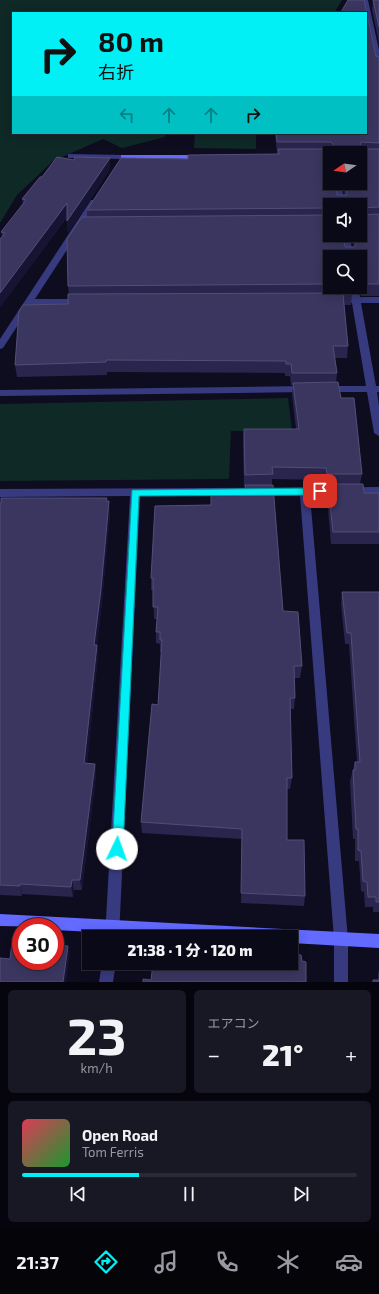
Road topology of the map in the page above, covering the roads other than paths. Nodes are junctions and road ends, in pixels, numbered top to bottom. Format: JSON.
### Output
{"nodes":[{"id":1,"x":365,"y":0,"type":"edge"},
{"id":2,"x":379,"y":66,"type":"edge"},
{"id":3,"x":71,"y":156,"type":"dead end"},
{"id":4,"x":211,"y":157,"type":"edge"},
{"id":5,"x":100,"y":194,"type":"edge"},
{"id":6,"x":355,"y":294,"type":"edge"},
{"id":7,"x":332,"y":300,"type":"edge"},
{"id":8,"x":356,"y":300,"type":"junction"},
{"id":9,"x":379,"y":300,"type":"edge"},
{"id":10,"x":29,"y":302,"type":"junction"},
{"id":11,"x":93,"y":302,"type":"edge"},
{"id":12,"x":0,"y":346,"type":"edge"},
{"id":13,"x":375,"y":389,"type":"edge"},
{"id":14,"x":0,"y":393,"type":"edge"},
{"id":15,"x":379,"y":433,"type":"edge"},
{"id":16,"x":379,"y":491,"type":"edge"},
{"id":17,"x":135,"y":492,"type":"junction"},
{"id":18,"x":305,"y":492,"type":"junction"},
{"id":19,"x":0,"y":493,"type":"edge"},
{"id":20,"x":0,"y":920,"type":"edge"},
{"id":21,"x":94,"y":930,"type":"edge"},
{"id":22,"x":113,"y":930,"type":"edge"},
{"id":23,"x":298,"y":938,"type":"edge"},
{"id":24,"x":341,"y":939,"type":"junction"},
{"id":25,"x":379,"y":941,"type":"edge"},
{"id":26,"x":108,"y":970,"type":"edge"},
{"id":27,"x":106,"y":982,"type":"edge"},
{"id":28,"x":341,"y":982,"type":"edge"}],
"edges":[{"from":1,"to":2,"type":"street"},
{"from":3,"to":4,"type":"street"},
{"from":5,"to":10,"type":"street"},
{"from":6,"to":8,"type":"street"},
{"from":7,"to":8,"type":"street"},
{"from":8,"to":9,"type":"street"},
{"from":8,"to":13,"type":"street"},
{"from":10,"to":11,"type":"street"},
{"from":10,"to":12,"type":"street"},
{"from":13,"to":14,"type":"street"},
{"from":13,"to":15,"type":"street"},
{"from":16,"to":18,"type":"street"},
{"from":17,"to":18,"type":"street"},
{"from":17,"to":19,"type":"street"},
{"from":17,"to":22,"type":"street"},
{"from":18,"to":24,"type":"street"},
{"from":20,"to":21,"type":"street"},
{"from":23,"to":24,"type":"street"},
{"from":24,"to":25,"type":"street"},
{"from":24,"to":28,"type":"street"},
{"from":26,"to":27,"type":"street"}]}
